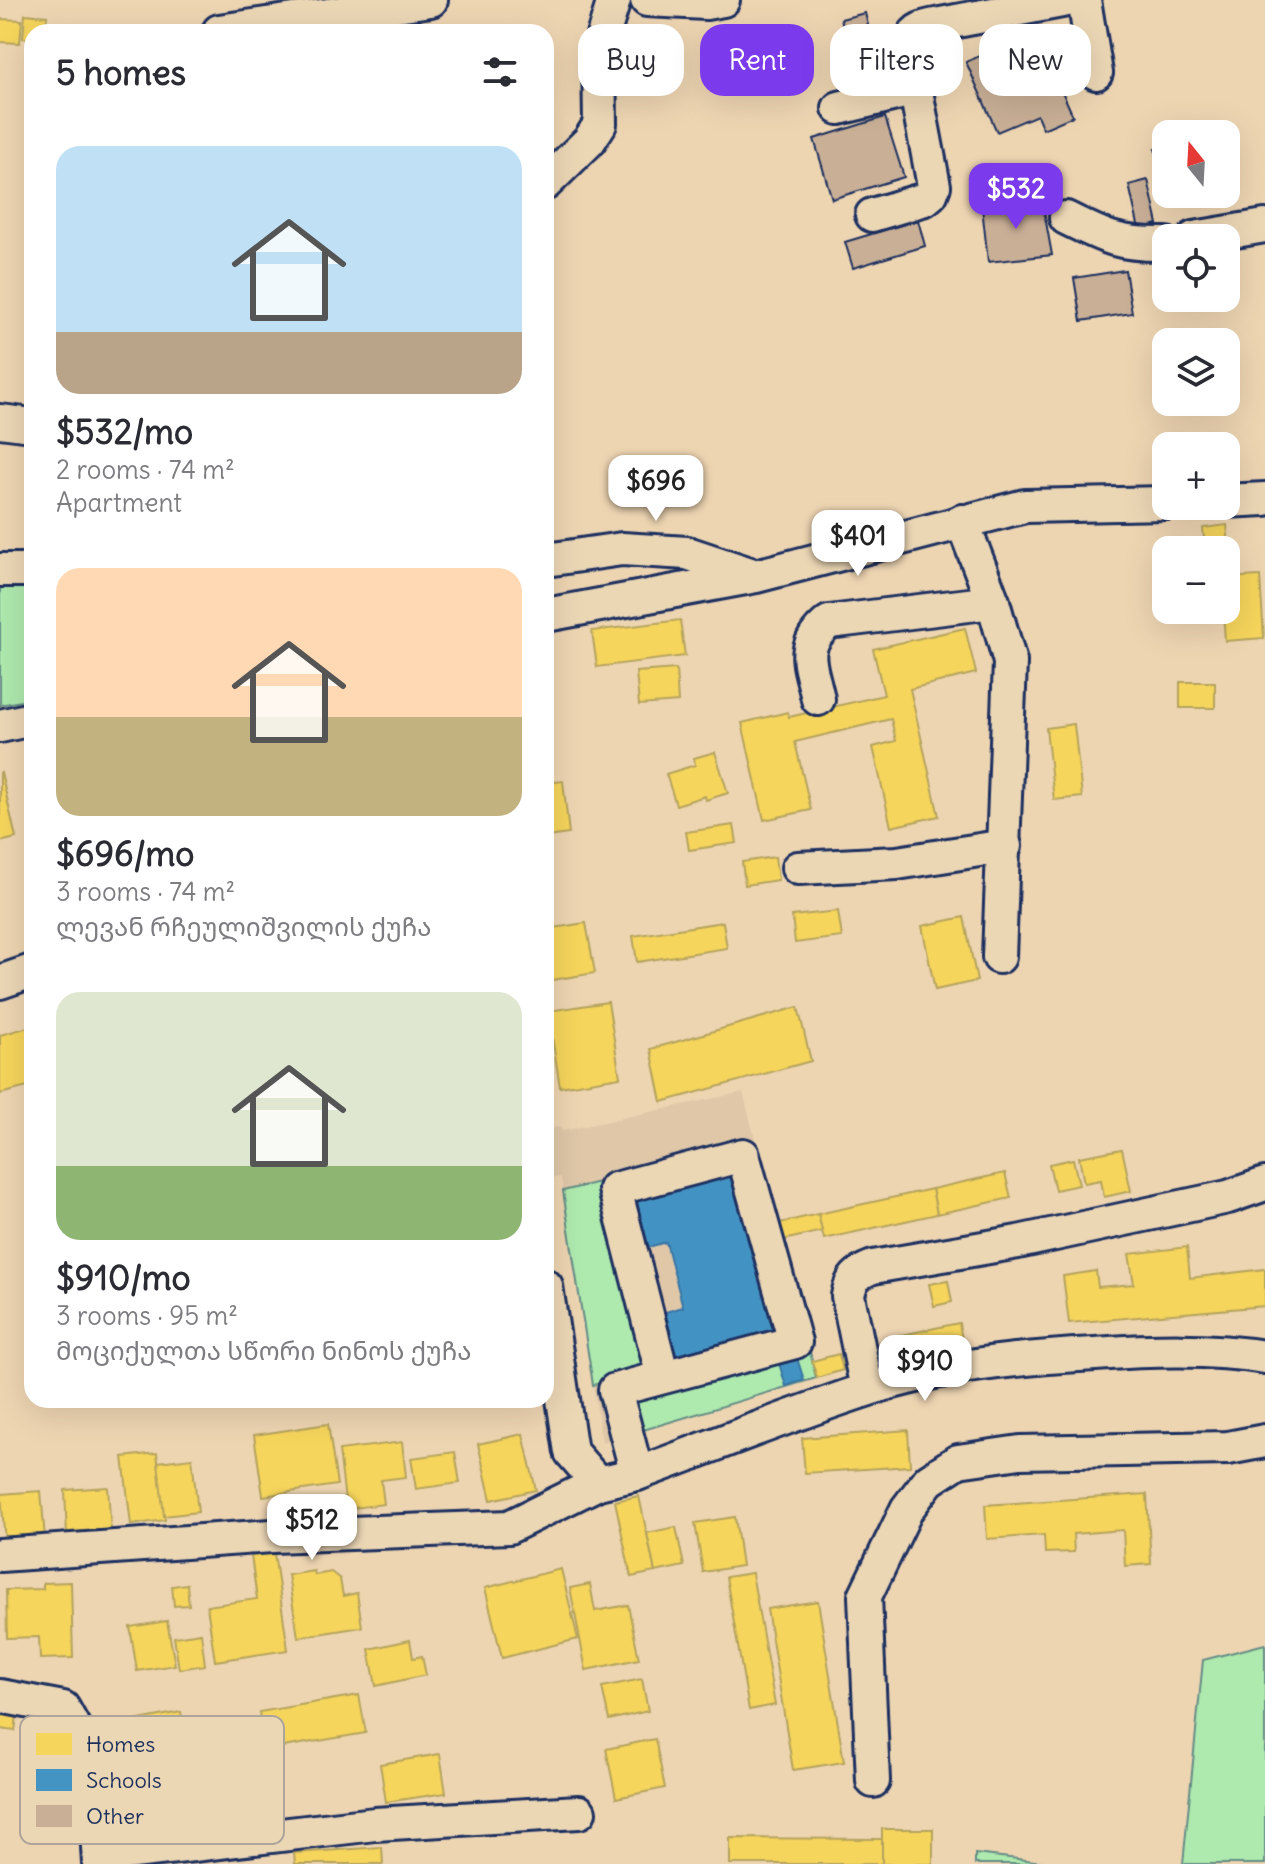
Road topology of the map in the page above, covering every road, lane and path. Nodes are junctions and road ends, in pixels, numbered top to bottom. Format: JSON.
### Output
{"nodes":[{"id":1,"x":431,"y":0,"type":"edge"},
{"id":2,"x":614,"y":0,"type":"edge"},
{"id":3,"x":647,"y":0,"type":"edge"},
{"id":4,"x":723,"y":0,"type":"edge"},
{"id":5,"x":1067,"y":0,"type":"edge"},
{"id":6,"x":1084,"y":0,"type":"edge"},
{"id":7,"x":267,"y":24,"type":"edge"},
{"id":8,"x":942,"y":24,"type":"edge"},
{"id":9,"x":1096,"y":73,"type":"dead end"},
{"id":10,"x":888,"y":96,"type":"edge"},
{"id":11,"x":917,"y":96,"type":"edge"},
{"id":12,"x":839,"y":108,"type":"dead end"},
{"id":13,"x":554,"y":175,"type":"edge"},
{"id":14,"x":872,"y":215,"type":"dead end"},
{"id":15,"x":1066,"y":218,"type":"dead end"},
{"id":16,"x":1265,"y":226,"type":"edge"},
{"id":17,"x":1240,"y":229,"type":"edge"},
{"id":18,"x":1152,"y":244,"type":"edge"},
{"id":19,"x":0,"y":421,"type":"edge"},
{"id":20,"x":24,"y":424,"type":"edge"},
{"id":21,"x":1265,"y":499,"type":"edge"},
{"id":22,"x":1240,"y":500,"type":"edge"},
{"id":23,"x":1152,"y":503,"type":"edge"},
{"id":24,"x":962,"y":521,"type":"junction"},
{"id":25,"x":554,"y":559,"type":"edge"},
{"id":26,"x":0,"y":570,"type":"edge"},
{"id":27,"x":24,"y":570,"type":"edge"},
{"id":28,"x":756,"y":576,"type":"junction"},
{"id":29,"x":993,"y":602,"type":"junction"},
{"id":30,"x":554,"y":614,"type":"edge"},
{"id":31,"x":818,"y":699,"type":"dead end"},
{"id":32,"x":24,"y":721,"type":"edge"},
{"id":33,"x":0,"y":726,"type":"edge"},
{"id":34,"x":1005,"y":846,"type":"junction"},
{"id":35,"x":798,"y":868,"type":"dead end"},
{"id":36,"x":999,"y":957,"type":"dead end"},
{"id":37,"x":24,"y":974,"type":"edge"},
{"id":38,"x":0,"y":982,"type":"edge"},
{"id":39,"x":1265,"y":1184,"type":"edge"},
{"id":40,"x":554,"y":1339,"type":"edge"},
{"id":41,"x":1265,"y":1357,"type":"edge"},
{"id":42,"x":663,"y":1377,"type":"junction"},
{"id":43,"x":867,"y":1389,"type":"junction"},
{"id":44,"x":1265,"y":1441,"type":"edge"},
{"id":45,"x":637,"y":1474,"type":"junction"},
{"id":46,"x":598,"y":1483,"type":"junction"},
{"id":47,"x":0,"y":1555,"type":"edge"},
{"id":48,"x":0,"y":1696,"type":"edge"},
{"id":49,"x":67,"y":1716,"type":"edge"},
{"id":50,"x":873,"y":1781,"type":"dead end"},
{"id":51,"x":579,"y":1812,"type":"dead end"},
{"id":52,"x":284,"y":1836,"type":"edge"},
{"id":53,"x":222,"y":1844,"type":"edge"},
{"id":54,"x":99,"y":1860,"type":"edge"}],
"edges":[{"from":1,"to":7,"type":"street"},
{"from":2,"to":13,"type":"street"},
{"from":3,"to":4,"type":"street"},
{"from":5,"to":8,"type":"street"},
{"from":6,"to":9,"type":"street"},
{"from":10,"to":12,"type":"street"},
{"from":11,"to":14,"type":"street"},
{"from":15,"to":18,"type":"street"},
{"from":16,"to":17,"type":"street"},
{"from":19,"to":20,"type":"street"},
{"from":21,"to":22,"type":"street"},
{"from":23,"to":24,"type":"street"},
{"from":24,"to":28,"type":"street"},
{"from":24,"to":29,"type":"street"},
{"from":25,"to":28,"type":"street"},
{"from":26,"to":27,"type":"street"},
{"from":28,"to":30,"type":"street"},
{"from":29,"to":31,"type":"street"},
{"from":29,"to":34,"type":"street"},
{"from":32,"to":33,"type":"street"},
{"from":34,"to":35,"type":"street"},
{"from":34,"to":36,"type":"street"},
{"from":37,"to":38,"type":"street"},
{"from":39,"to":43,"type":"street"},
{"from":40,"to":46,"type":"street"},
{"from":41,"to":43,"type":"street"},
{"from":42,"to":42,"type":"street"},
{"from":42,"to":45,"type":"street"},
{"from":43,"to":45,"type":"street"},
{"from":44,"to":50,"type":"street"},
{"from":45,"to":46,"type":"street"},
{"from":46,"to":47,"type":"street"},
{"from":48,"to":49,"type":"street"},
{"from":51,"to":52,"type":"street"},
{"from":53,"to":54,"type":"street"}]}
